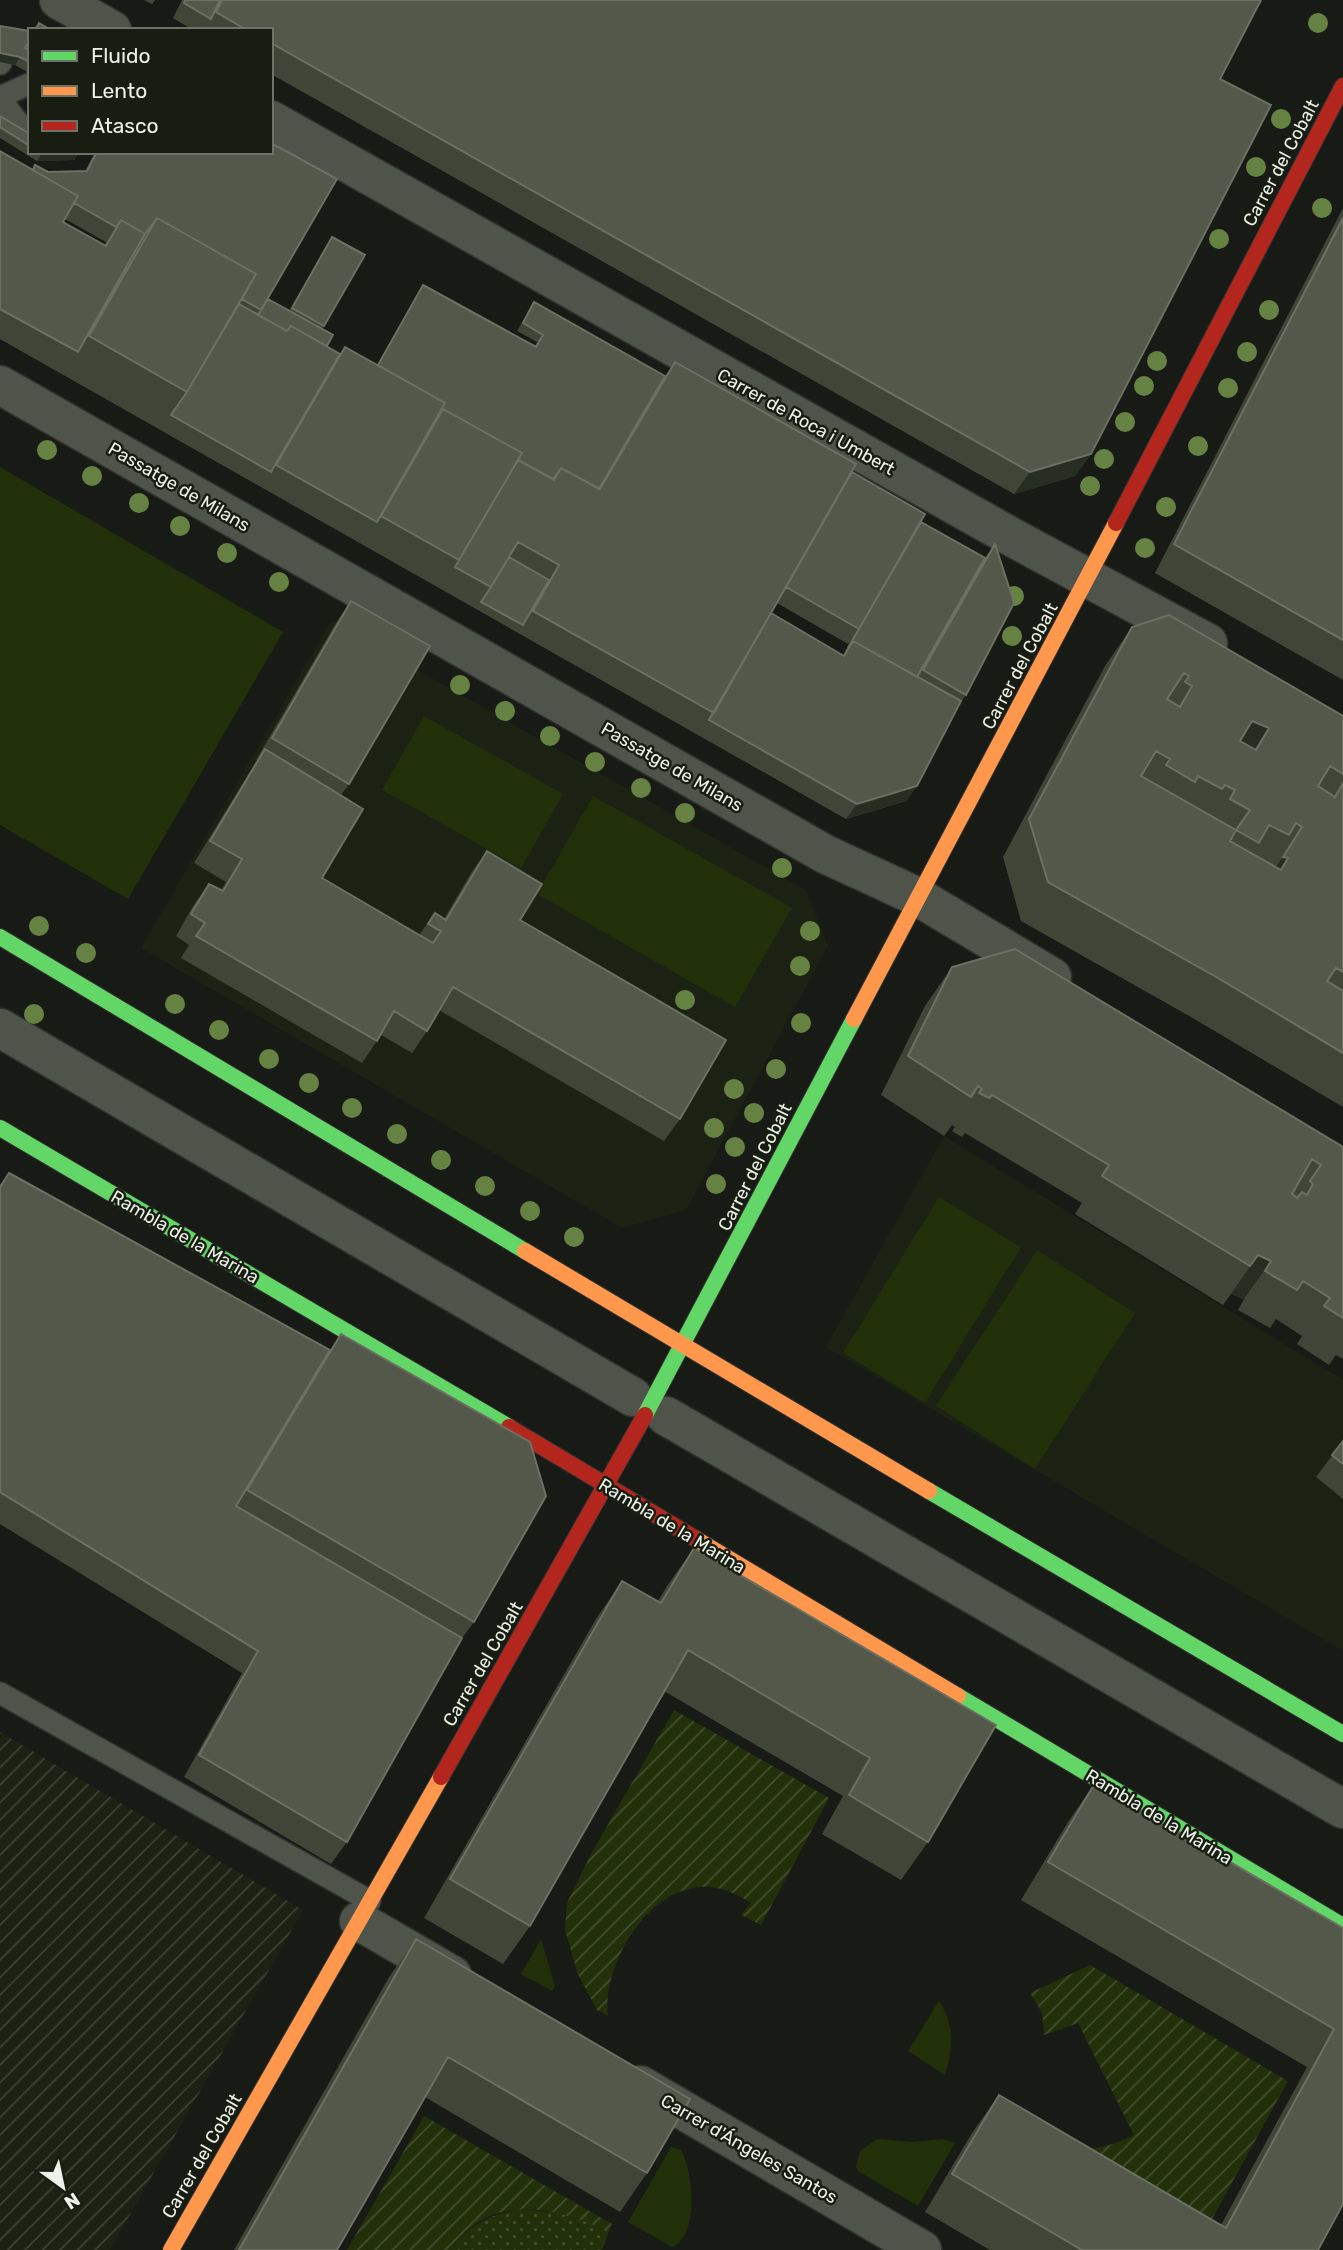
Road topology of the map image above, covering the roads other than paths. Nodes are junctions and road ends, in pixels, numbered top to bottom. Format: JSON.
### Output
{"nodes":[{"id":1,"x":59,"y":0,"type":"edge"},
{"id":2,"x":108,"y":28,"type":"edge"},
{"id":3,"x":28,"y":84,"type":"edge"},
{"id":4,"x":1343,"y":86,"type":"edge"},
{"id":5,"x":0,"y":97,"type":"edge"},
{"id":6,"x":28,"y":116,"type":"edge"},
{"id":7,"x":273,"y":121,"type":"edge"},
{"id":8,"x":0,"y":386,"type":"edge"},
{"id":9,"x":1087,"y":578,"type":"junction"},
{"id":10,"x":1235,"y":659,"type":"edge"},
{"id":11,"x":918,"y":897,"type":"junction"},
{"id":12,"x":0,"y":937,"type":"edge"},
{"id":13,"x":1083,"y":995,"type":"edge"},
{"id":14,"x":0,"y":1028,"type":"edge"},
{"id":15,"x":0,"y":1128,"type":"edge"},
{"id":16,"x":682,"y":1346,"type":"junction"},
{"id":17,"x":632,"y":1396,"type":"dead end"},
{"id":18,"x":666,"y":1416,"type":"dead end"},
{"id":19,"x":607,"y":1486,"type":"junction"},
{"id":20,"x":0,"y":1693,"type":"edge"},
{"id":21,"x":1343,"y":1734,"type":"edge"},
{"id":22,"x":1343,"y":1809,"type":"edge"},
{"id":23,"x":364,"y":1911,"type":"junction"},
{"id":24,"x":1343,"y":1926,"type":"edge"},
{"id":25,"x":477,"y":1990,"type":"edge"},
{"id":26,"x":609,"y":2067,"type":"edge"},
{"id":27,"x":171,"y":2250,"type":"edge"},
{"id":28,"x":922,"y":2250,"type":"edge"}],
"edges":[{"from":1,"to":2,"type":"street"},
{"from":3,"to":5,"type":"lane"},
{"from":4,"to":9,"type":"street","name":"Carrer del Cobalt"},
{"from":5,"to":6,"type":"lane"},
{"from":7,"to":9,"type":"street","name":"Carrer de Roca i Umbert"},
{"from":8,"to":11,"type":"street","name":"Passatge de Milans"},
{"from":9,"to":10,"type":"street","name":"Carrer de Roca i Umbert"},
{"from":9,"to":11,"type":"street","name":"Carrer del Cobalt"},
{"from":11,"to":13,"type":"street","name":"Passatge de Milans"},
{"from":11,"to":16,"type":"street","name":"Carrer del Cobalt"},
{"from":12,"to":16,"type":"street"},
{"from":14,"to":17,"type":"street"},
{"from":15,"to":19,"type":"street","name":"Rambla de la Marina"},
{"from":16,"to":19,"type":"street","name":"Carrer del Cobalt"},
{"from":16,"to":21,"type":"street"},
{"from":18,"to":22,"type":"street"},
{"from":19,"to":23,"type":"street","name":"Carrer del Cobalt"},
{"from":19,"to":24,"type":"street","name":"Rambla de la Marina"},
{"from":20,"to":23,"type":"lane"},
{"from":23,"to":25,"type":"street"},
{"from":23,"to":27,"type":"street","name":"Carrer del Cobalt"},
{"from":26,"to":28,"type":"street","name":"Carrer d'Ángeles Santos"}]}
